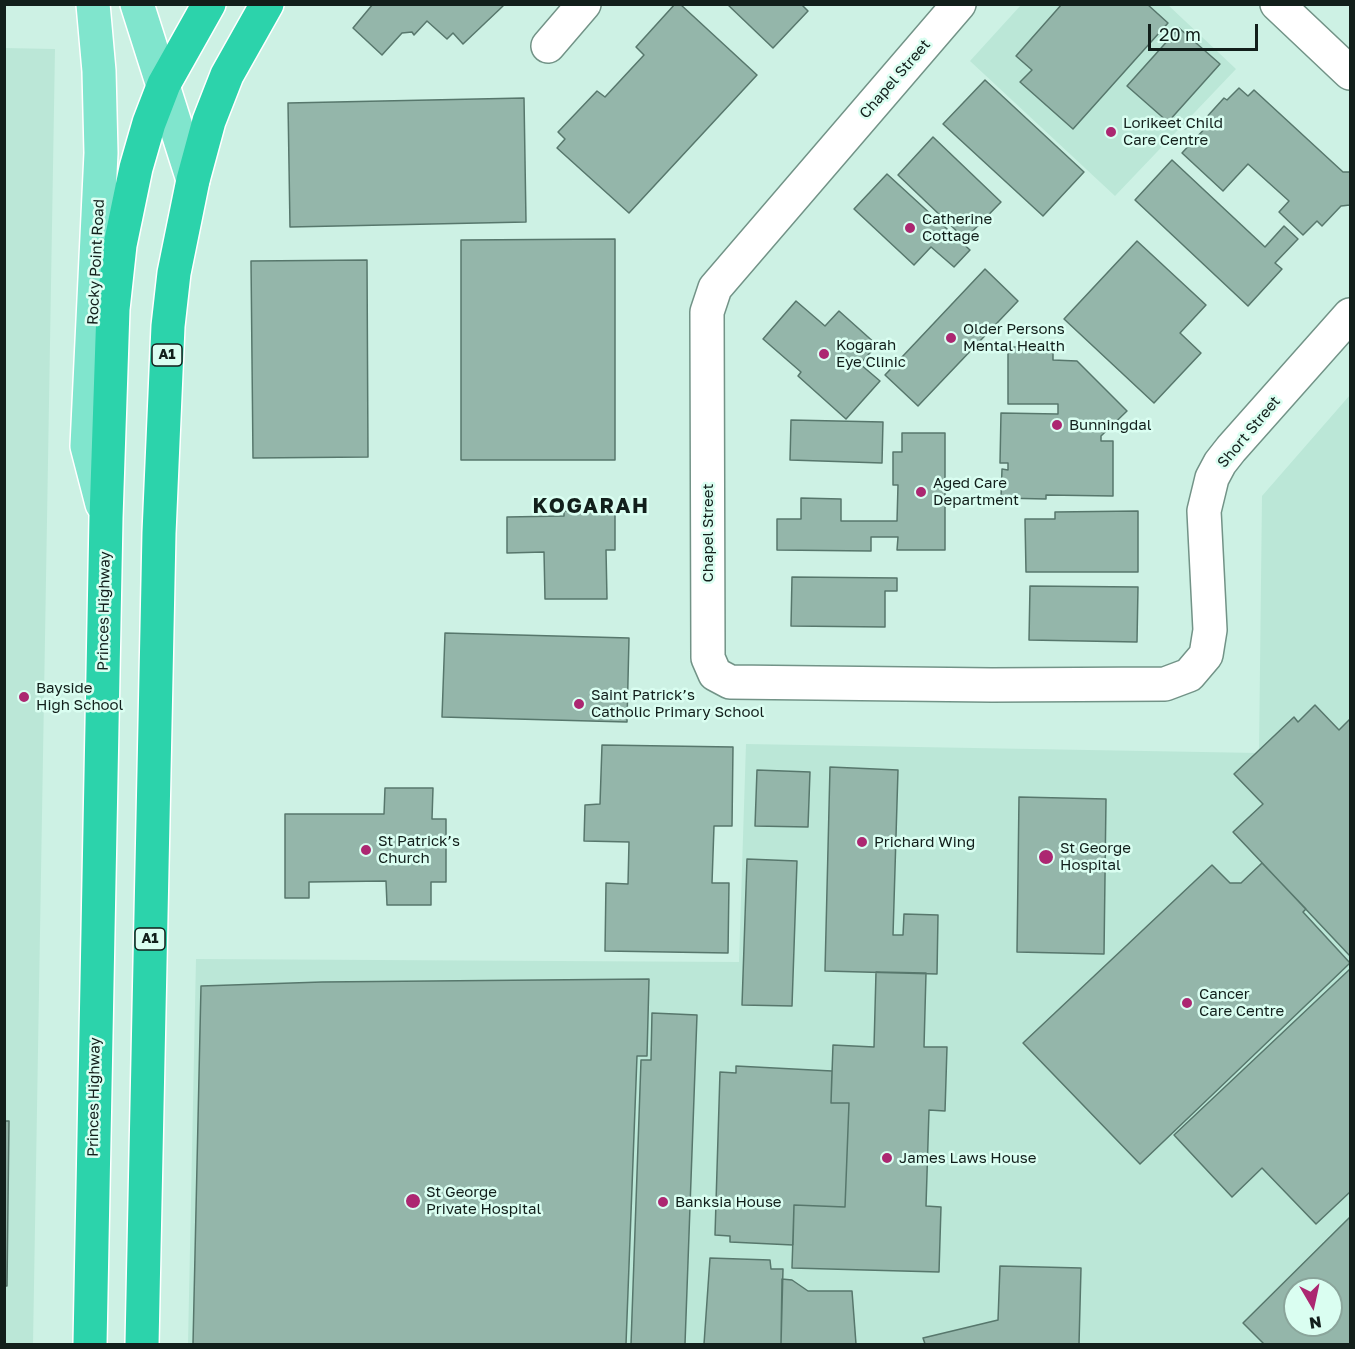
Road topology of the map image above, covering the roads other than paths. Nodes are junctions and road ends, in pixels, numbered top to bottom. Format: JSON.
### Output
{"nodes":[{"id":1,"x":93,"y":4,"type":"edge"},
{"id":2,"x":137,"y":4,"type":"edge"},
{"id":3,"x":209,"y":4,"type":"edge"},
{"id":4,"x":267,"y":4,"type":"edge"},
{"id":5,"x":584,"y":4,"type":"edge"},
{"id":6,"x":959,"y":4,"type":"edge"},
{"id":7,"x":1277,"y":4,"type":"edge"},
{"id":8,"x":548,"y":46,"type":"dead end"},
{"id":9,"x":1350,"y":73,"type":"edge"},
{"id":10,"x":164,"y":84,"type":"junction"},
{"id":11,"x":193,"y":180,"type":"junction"},
{"id":12,"x":1350,"y":315,"type":"edge"},
{"id":13,"x":106,"y":518,"type":"junction"},
{"id":14,"x":1189,"y":675,"type":"joint"},
{"id":15,"x":90,"y":1344,"type":"edge"},
{"id":16,"x":142,"y":1344,"type":"edge"}],
"edges":[{"from":1,"to":13,"type":"main road","name":"Rocky Point Road"},
{"from":2,"to":10,"type":"main road"},
{"from":3,"to":10,"type":"highway","name":"Princes Highway"},
{"from":4,"to":11,"type":"highway","number":"A1"},
{"from":5,"to":8,"type":"street"},
{"from":6,"to":14,"type":"street","name":"Chapel Street"},
{"from":7,"to":9,"type":"street"},
{"from":10,"to":11,"type":"main road"},
{"from":10,"to":13,"type":"highway","name":"Princes Highway"},
{"from":11,"to":16,"type":"highway","number":"A1"},
{"from":12,"to":14,"type":"street","name":"Short Street"},
{"from":13,"to":15,"type":"highway","name":"Princes Highway"}]}
